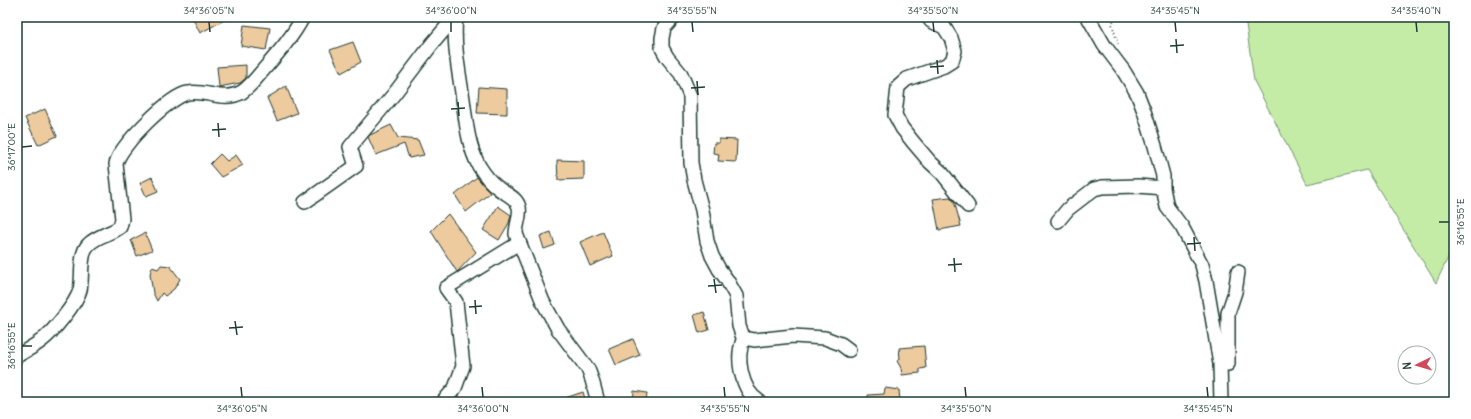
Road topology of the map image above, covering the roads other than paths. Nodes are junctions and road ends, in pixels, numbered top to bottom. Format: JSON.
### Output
{"nodes":[{"id":1,"x":303,"y":17,"type":"edge"},
{"id":2,"x":456,"y":17,"type":"edge"},
{"id":3,"x":674,"y":17,"type":"edge"},
{"id":4,"x":928,"y":17,"type":"edge"},
{"id":5,"x":1088,"y":17,"type":"edge"},
{"id":6,"x":1163,"y":188,"type":"junction"},
{"id":7,"x":305,"y":202,"type":"dead end"},
{"id":8,"x":968,"y":206,"type":"dead end"},
{"id":9,"x":1058,"y":221,"type":"dead end"},
{"id":10,"x":519,"y":243,"type":"junction"},
{"id":11,"x":1238,"y":272,"type":"dead end"},
{"id":12,"x":744,"y":338,"type":"junction"},
{"id":13,"x":849,"y":350,"type":"dead end"},
{"id":14,"x":17,"y":356,"type":"edge"},
{"id":15,"x":1220,"y":364,"type":"junction"},
{"id":16,"x":443,"y":402,"type":"edge"},
{"id":17,"x":598,"y":402,"type":"edge"},
{"id":18,"x":760,"y":402,"type":"edge"},
{"id":19,"x":1221,"y":402,"type":"edge"}],
"edges":[{"from":1,"to":14,"type":"street"},
{"from":2,"to":7,"type":"street"},
{"from":2,"to":10,"type":"street"},
{"from":3,"to":12,"type":"street"},
{"from":4,"to":8,"type":"street"},
{"from":5,"to":6,"type":"street"},
{"from":6,"to":9,"type":"street"},
{"from":6,"to":15,"type":"street"},
{"from":10,"to":16,"type":"street"},
{"from":10,"to":17,"type":"street"},
{"from":11,"to":15,"type":"street"},
{"from":12,"to":13,"type":"street"},
{"from":12,"to":18,"type":"street"},
{"from":15,"to":19,"type":"street"}]}
